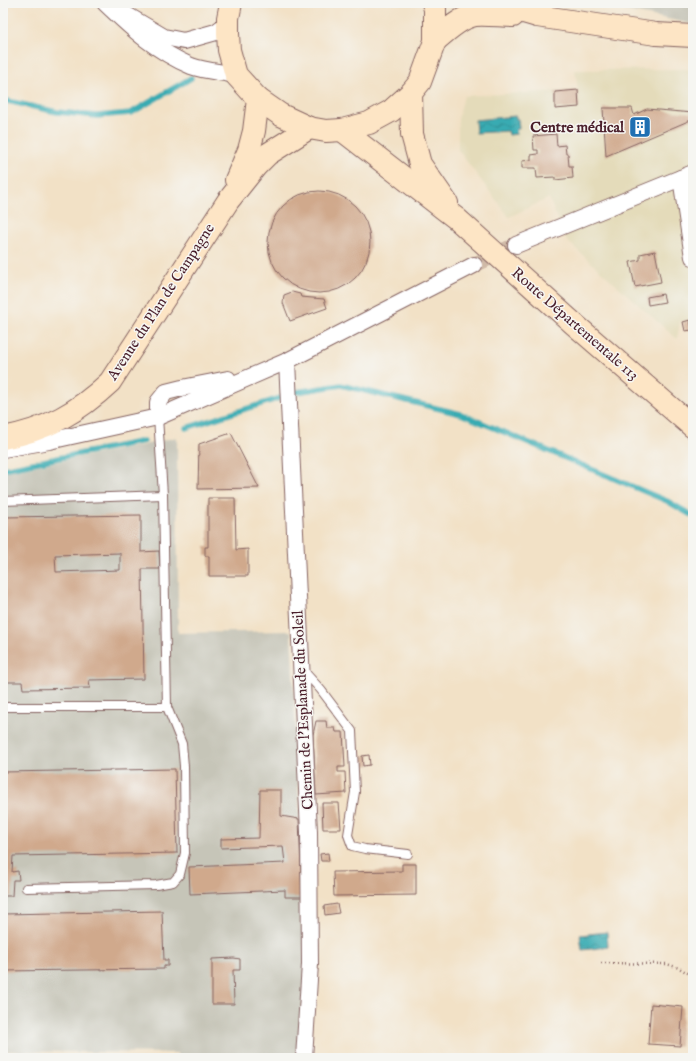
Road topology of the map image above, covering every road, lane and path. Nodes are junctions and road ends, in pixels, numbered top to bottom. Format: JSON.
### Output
{"nodes":[{"id":1,"x":106,"y":3,"type":"edge"},
{"id":2,"x":433,"y":3,"type":"edge"},
{"id":3,"x":493,"y":3,"type":"edge"},
{"id":4,"x":229,"y":13,"type":"edge"},
{"id":5,"x":537,"y":16,"type":"junction"},
{"id":6,"x":693,"y":36,"type":"edge"},
{"id":7,"x":435,"y":41,"type":"junction"},
{"id":8,"x":236,"y":75,"type":"junction"},
{"id":9,"x":411,"y":93,"type":"junction"},
{"id":10,"x":258,"y":99,"type":"junction"},
{"id":11,"x":309,"y":128,"type":"junction"},
{"id":12,"x":342,"y":130,"type":"junction"},
{"id":13,"x":687,"y":176,"type":"edge"},
{"id":14,"x":228,"y":201,"type":"junction"},
{"id":15,"x":457,"y":219,"type":"junction"},
{"id":16,"x":516,"y":245,"type":"tunnel mouth"},
{"id":17,"x":693,"y":257,"type":"edge"},
{"id":18,"x":474,"y":265,"type":"tunnel mouth"},
{"id":19,"x":287,"y":361,"type":"junction"},
{"id":20,"x":158,"y":417,"type":"junction"},
{"id":21,"x":693,"y":427,"type":"edge"},
{"id":22,"x":3,"y":438,"type":"edge"},
{"id":23,"x":3,"y":449,"type":"edge"},
{"id":24,"x":163,"y":495,"type":"junction"},
{"id":25,"x":3,"y":501,"type":"edge"},
{"id":26,"x":301,"y":668,"type":"junction"},
{"id":27,"x":3,"y":707,"type":"edge"},
{"id":28,"x":167,"y":707,"type":"junction"},
{"id":29,"x":408,"y":854,"type":"dead end"},
{"id":30,"x":26,"y":888,"type":"dead end"},
{"id":31,"x":601,"y":963,"type":"dead end"},
{"id":32,"x":693,"y":976,"type":"edge"},
{"id":33,"x":304,"y":1058,"type":"edge"}],
"edges":[{"from":1,"to":4,"type":"street"},
{"from":1,"to":8,"type":"street"},
{"from":2,"to":7,"type":"main road"},
{"from":3,"to":5,"type":"main road"},
{"from":4,"to":8,"type":"main road"},
{"from":5,"to":6,"type":"main road"},
{"from":5,"to":7,"type":"main road"},
{"from":7,"to":9,"type":"main road"},
{"from":8,"to":10,"type":"main road"},
{"from":9,"to":12,"type":"main road"},
{"from":9,"to":15,"type":"main road","name":"Route Départementale 113"},
{"from":10,"to":11,"type":"main road"},
{"from":10,"to":14,"type":"main road","name":"Avenue du Plan de Campagne"},
{"from":11,"to":12,"type":"main road"},
{"from":11,"to":14,"type":"main road","name":"Avenue du Plan de Campagne"},
{"from":12,"to":15,"type":"main road","name":"Route Départementale 113"},
{"from":13,"to":16,"type":"street"},
{"from":13,"to":17,"type":"street"},
{"from":14,"to":22,"type":"main road","name":"Avenue du Plan de Campagne"},
{"from":15,"to":21,"type":"main road","name":"Route Départementale 113"},
{"from":18,"to":19,"type":"street"},
{"from":19,"to":20,"type":"street"},
{"from":19,"to":26,"type":"street","name":"Chemin de l'Esplanade du Soleil"},
{"from":20,"to":23,"type":"street"},
{"from":20,"to":24,"type":"lane"},
{"from":24,"to":25,"type":"lane"},
{"from":24,"to":28,"type":"lane"},
{"from":26,"to":29,"type":"lane"},
{"from":26,"to":33,"type":"street","name":"Chemin de l'Esplanade du Soleil"},
{"from":27,"to":28,"type":"lane"},
{"from":28,"to":30,"type":"lane"},
{"from":31,"to":32,"type":"path"}]}
